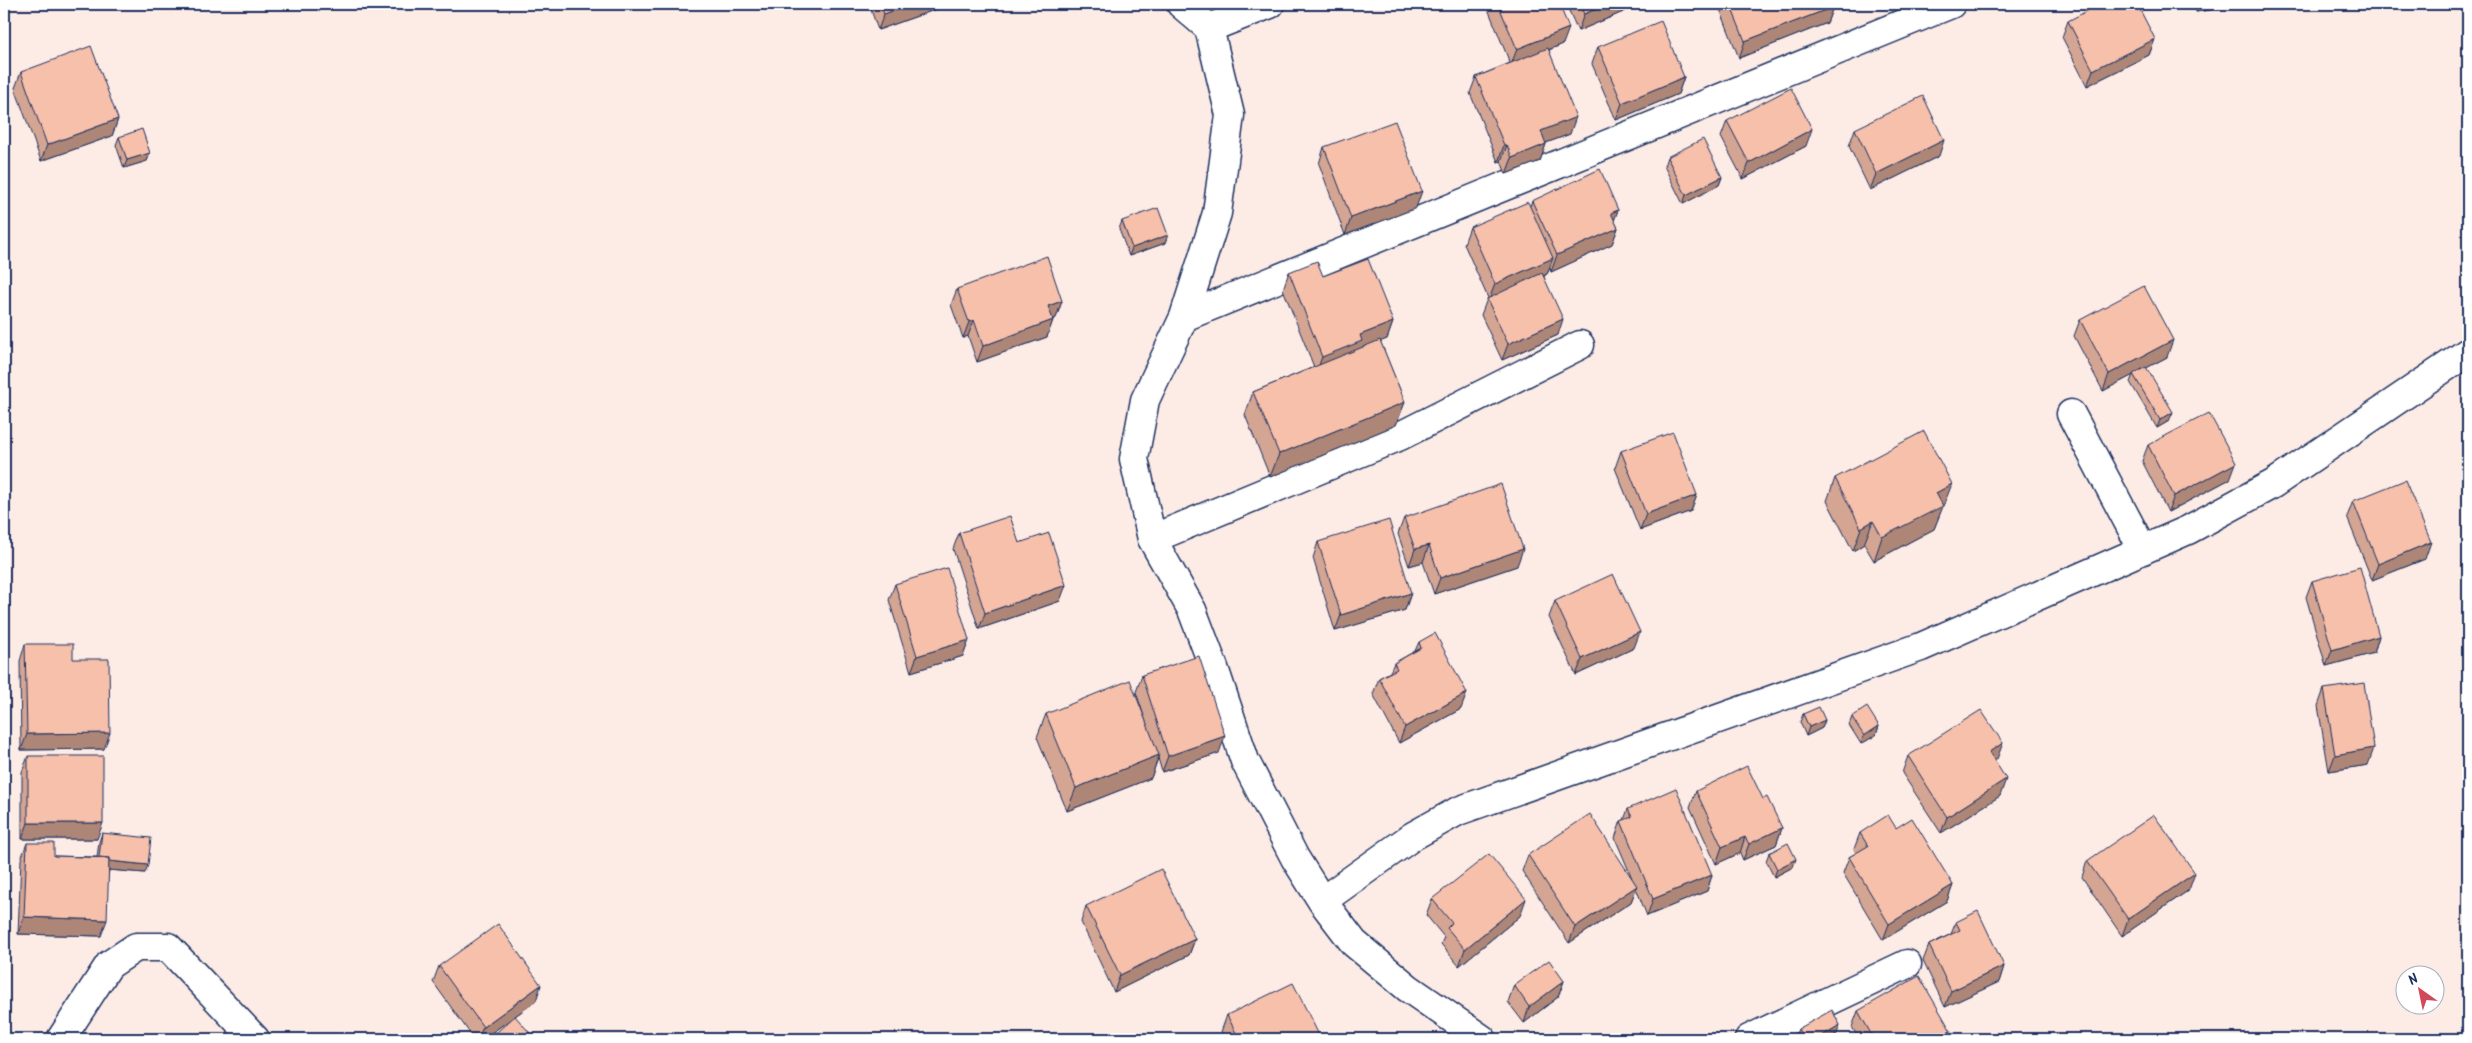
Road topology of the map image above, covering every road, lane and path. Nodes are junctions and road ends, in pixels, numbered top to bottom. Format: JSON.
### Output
{"nodes":[{"id":1,"x":1181,"y":4,"type":"edge"},
{"id":2,"x":1270,"y":4,"type":"edge"},
{"id":3,"x":1951,"y":4,"type":"edge"},
{"id":4,"x":1209,"y":28,"type":"junction"},
{"id":5,"x":1184,"y":317,"type":"junction"},
{"id":6,"x":1580,"y":345,"type":"dead end"},
{"id":7,"x":2468,"y":352,"type":"edge"},
{"id":8,"x":2071,"y":414,"type":"dead end"},
{"id":9,"x":1152,"y":539,"type":"junction"},
{"id":10,"x":2143,"y":550,"type":"junction"},
{"id":11,"x":1322,"y":901,"type":"junction"},
{"id":12,"x":1907,"y":964,"type":"dead end"},
{"id":13,"x":61,"y":1039,"type":"edge"},
{"id":14,"x":256,"y":1039,"type":"edge"},
{"id":15,"x":1482,"y":1039,"type":"edge"},
{"id":16,"x":1749,"y":1039,"type":"edge"}],
"edges":[{"from":1,"to":4,"type":"street"},
{"from":2,"to":4,"type":"street"},
{"from":3,"to":5,"type":"street"},
{"from":4,"to":5,"type":"street"},
{"from":5,"to":9,"type":"street"},
{"from":6,"to":9,"type":"street"},
{"from":7,"to":10,"type":"street"},
{"from":8,"to":10,"type":"street"},
{"from":9,"to":11,"type":"street"},
{"from":10,"to":11,"type":"street"},
{"from":11,"to":15,"type":"street"},
{"from":12,"to":16,"type":"street"},
{"from":13,"to":14,"type":"street"}]}
